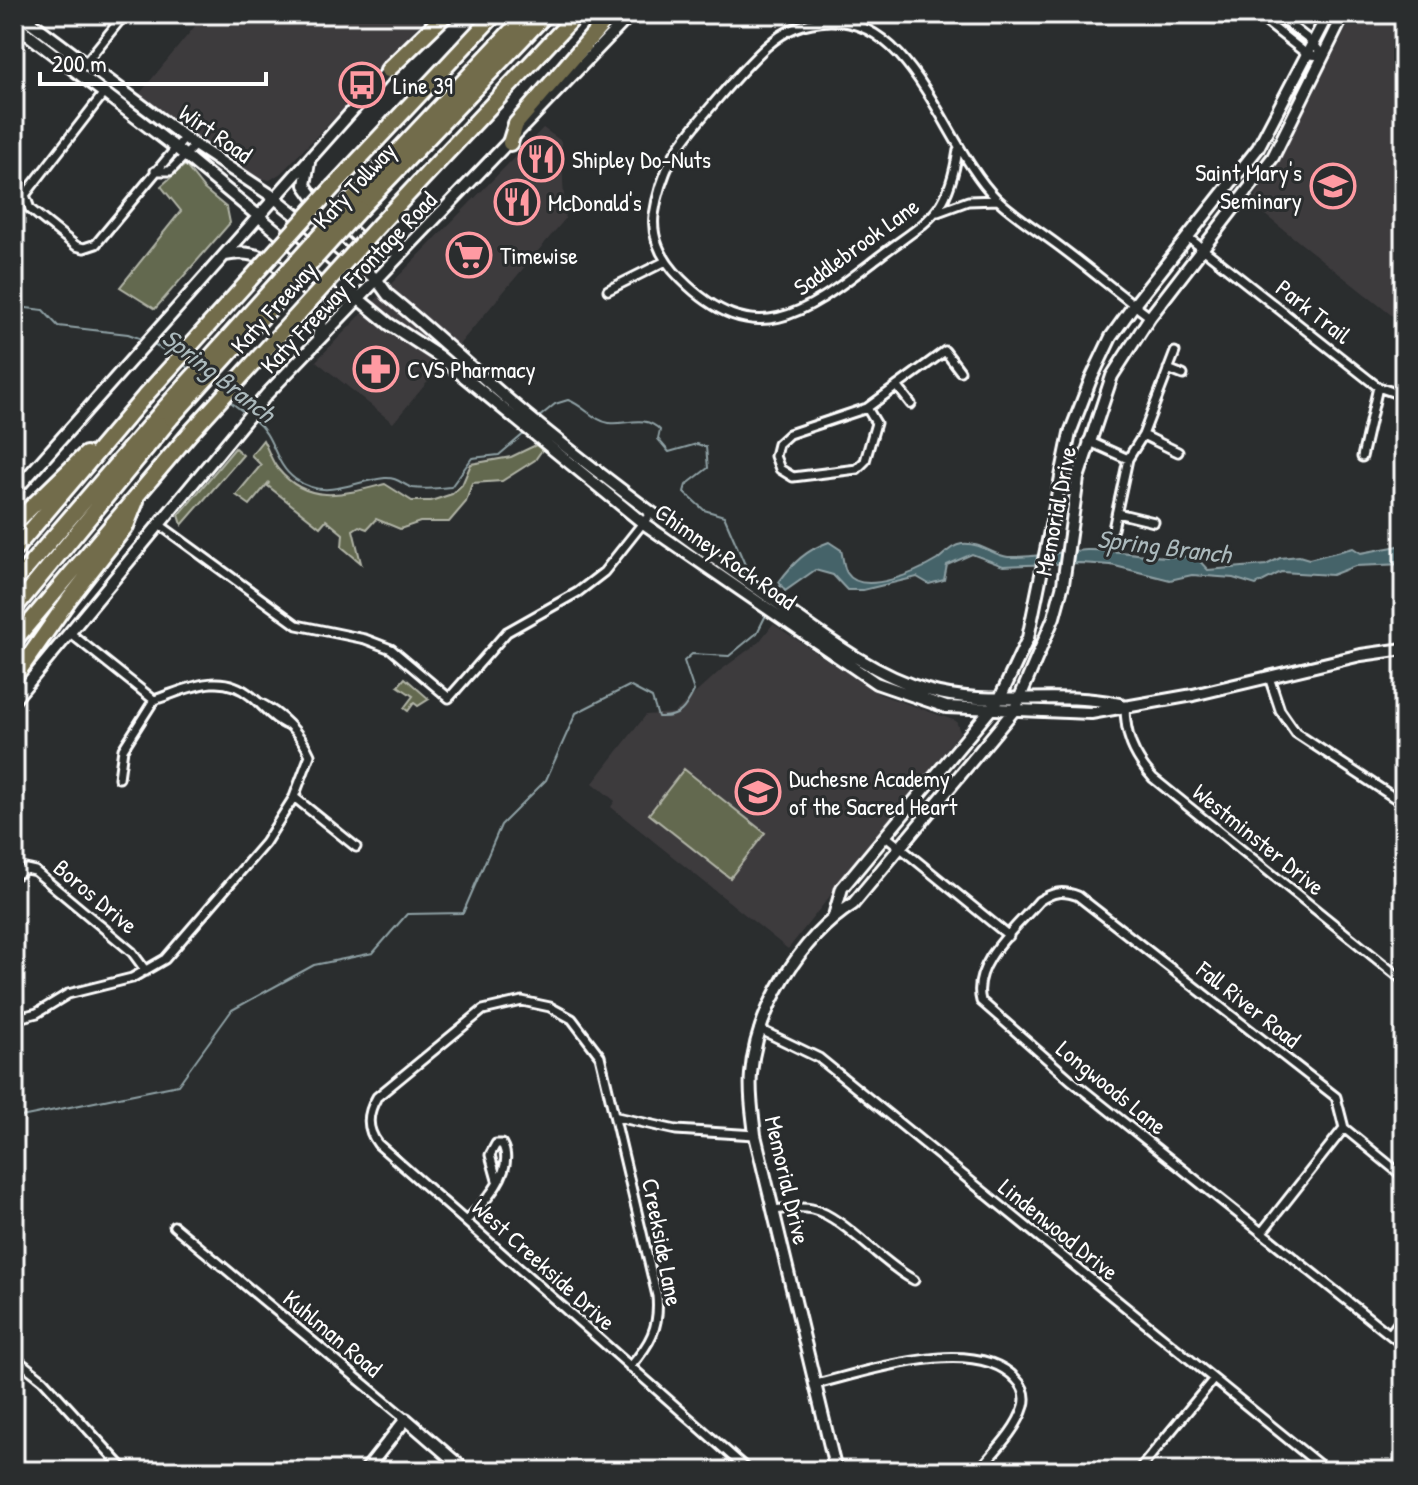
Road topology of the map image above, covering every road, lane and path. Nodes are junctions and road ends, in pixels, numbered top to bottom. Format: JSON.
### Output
{"nodes":[{"id":1,"x":20,"y":14,"type":"edge"},
{"id":2,"x":125,"y":14,"type":"edge"},
{"id":3,"x":438,"y":14,"type":"edge"},
{"id":4,"x":446,"y":14,"type":"edge"},
{"id":5,"x":492,"y":14,"type":"edge"},
{"id":6,"x":527,"y":14,"type":"edge"},
{"id":7,"x":577,"y":14,"type":"edge"},
{"id":8,"x":611,"y":14,"type":"edge"},
{"id":9,"x":631,"y":14,"type":"edge"},
{"id":10,"x":1276,"y":14,"type":"edge"},
{"id":11,"x":1328,"y":14,"type":"edge"},
{"id":12,"x":1344,"y":14,"type":"edge"},
{"id":13,"x":546,"y":15,"type":"edge"},
{"id":14,"x":1259,"y":15,"type":"edge"},
{"id":15,"x":806,"y":18,"type":"edge"},
{"id":16,"x":830,"y":18,"type":"edge"},
{"id":17,"x":14,"y":24,"type":"edge"},
{"id":18,"x":1313,"y":43,"type":"junction"},
{"id":19,"x":1308,"y":55,"type":"junction"},
{"id":20,"x":1323,"y":56,"type":"junction"},
{"id":21,"x":85,"y":62,"type":"junction"},
{"id":22,"x":388,"y":70,"type":"junction"},
{"id":23,"x":78,"y":72,"type":"junction"},
{"id":24,"x":104,"y":93,"type":"junction"},
{"id":25,"x":185,"y":137,"type":"junction"},
{"id":26,"x":510,"y":143,"type":"junction"},
{"id":27,"x":195,"y":145,"type":"junction"},
{"id":28,"x":1258,"y":148,"type":"junction"},
{"id":29,"x":958,"y":150,"type":"junction"},
{"id":30,"x":181,"y":152,"type":"junction"},
{"id":31,"x":1273,"y":157,"type":"junction"},
{"id":32,"x":309,"y":160,"type":"junction"},
{"id":33,"x":155,"y":171,"type":"junction"},
{"id":34,"x":275,"y":198,"type":"junction"},
{"id":35,"x":998,"y":200,"type":"junction"},
{"id":36,"x":356,"y":205,"type":"junction"},
{"id":37,"x":938,"y":212,"type":"junction"},
{"id":38,"x":258,"y":217,"type":"junction"},
{"id":39,"x":1189,"y":238,"type":"junction"},
{"id":40,"x":412,"y":244,"type":"junction"},
{"id":41,"x":1203,"y":250,"type":"junction"},
{"id":42,"x":224,"y":255,"type":"junction"},
{"id":43,"x":666,"y":261,"type":"junction"},
{"id":44,"x":377,"y":280,"type":"junction"},
{"id":45,"x":608,"y":290,"type":"dead end"},
{"id":46,"x":359,"y":299,"type":"junction"},
{"id":47,"x":1134,"y":305,"type":"junction"},
{"id":48,"x":1150,"y":317,"type":"junction"},
{"id":49,"x":316,"y":343,"type":"junction"},
{"id":50,"x":1175,"y":352,"type":"dead end"},
{"id":51,"x":462,"y":359,"type":"junction"},
{"id":52,"x":1168,"y":369,"type":"junction"},
{"id":53,"x":453,"y":370,"type":"junction"},
{"id":54,"x":960,"y":371,"type":"dead end"},
{"id":55,"x":1183,"y":375,"type":"dead end"},
{"id":56,"x":897,"y":386,"type":"junction"},
{"id":57,"x":1378,"y":387,"type":"junction"},
{"id":58,"x":1404,"y":396,"type":"edge"},
{"id":59,"x":911,"y":404,"type":"dead end"},
{"id":60,"x":509,"y":407,"type":"junction"},
{"id":61,"x":867,"y":408,"type":"junction"},
{"id":62,"x":167,"y":415,"type":"junction"},
{"id":63,"x":117,"y":428,"type":"junction"},
{"id":64,"x":1143,"y":435,"type":"junction"},
{"id":65,"x":1088,"y":441,"type":"junction"},
{"id":66,"x":1178,"y":452,"type":"dead end"},
{"id":67,"x":1362,"y":457,"type":"dead end"},
{"id":68,"x":1128,"y":459,"type":"junction"},
{"id":69,"x":140,"y":489,"type":"junction"},
{"id":70,"x":14,"y":492,"type":"edge"},
{"id":71,"x":1117,"y":513,"type":"junction"},
{"id":72,"x":647,"y":518,"type":"junction"},
{"id":73,"x":1154,"y":522,"type":"dead end"},
{"id":74,"x":14,"y":524,"type":"edge"},
{"id":75,"x":160,"y":525,"type":"junction"},
{"id":76,"x":1113,"y":529,"type":"dead end"},
{"id":77,"x":14,"y":550,"type":"edge"},
{"id":78,"x":14,"y":583,"type":"edge"},
{"id":79,"x":14,"y":609,"type":"edge"},
{"id":80,"x":792,"y":619,"type":"junction"},
{"id":81,"x":70,"y":633,"type":"junction"},
{"id":82,"x":14,"y":641,"type":"edge"},
{"id":83,"x":1404,"y":649,"type":"edge"},
{"id":84,"x":850,"y":652,"type":"junction"},
{"id":85,"x":843,"y":662,"type":"junction"},
{"id":86,"x":1269,"y":677,"type":"junction"},
{"id":87,"x":14,"y":678,"type":"edge"},
{"id":88,"x":1000,"y":698,"type":"junction"},
{"id":89,"x":1020,"y":698,"type":"junction"},
{"id":90,"x":14,"y":700,"type":"edge"},
{"id":91,"x":154,"y":700,"type":"junction"},
{"id":92,"x":1125,"y":705,"type":"junction"},
{"id":93,"x":993,"y":708,"type":"junction"},
{"id":94,"x":1015,"y":709,"type":"junction"},
{"id":95,"x":119,"y":778,"type":"dead end"},
{"id":96,"x":294,"y":797,"type":"junction"},
{"id":97,"x":1404,"y":804,"type":"edge"},
{"id":98,"x":886,"y":836,"type":"junction"},
{"id":99,"x":356,"y":847,"type":"dead end"},
{"id":100,"x":901,"y":847,"type":"junction"},
{"id":101,"x":14,"y":876,"type":"edge"},
{"id":102,"x":834,"y":916,"type":"junction"},
{"id":103,"x":1009,"y":936,"type":"junction"},
{"id":104,"x":146,"y":971,"type":"junction"},
{"id":105,"x":1404,"y":981,"type":"edge"},
{"id":106,"x":14,"y":1019,"type":"edge"},
{"id":107,"x":759,"y":1029,"type":"junction"},
{"id":108,"x":404,"y":1073,"type":"joint"},
{"id":109,"x":617,"y":1117,"type":"junction"},
{"id":110,"x":1344,"y":1128,"type":"junction"},
{"id":111,"x":755,"y":1135,"type":"junction"},
{"id":112,"x":1404,"y":1177,"type":"edge"},
{"id":113,"x":497,"y":1180,"type":"dead end"},
{"id":114,"x":774,"y":1210,"type":"junction"},
{"id":115,"x":466,"y":1221,"type":"junction"},
{"id":116,"x":174,"y":1226,"type":"dead end"},
{"id":117,"x":1262,"y":1232,"type":"junction"},
{"id":118,"x":914,"y":1280,"type":"dead end"},
{"id":119,"x":1404,"y":1315,"type":"edge"},
{"id":120,"x":1390,"y":1334,"type":"junction"},
{"id":121,"x":1404,"y":1346,"type":"edge"},
{"id":122,"x":14,"y":1357,"type":"edge"},
{"id":123,"x":630,"y":1367,"type":"junction"},
{"id":124,"x":1213,"y":1380,"type":"junction"},
{"id":125,"x":816,"y":1384,"type":"junction"},
{"id":126,"x":406,"y":1419,"type":"junction"},
{"id":127,"x":126,"y":1471,"type":"edge"},
{"id":128,"x":365,"y":1471,"type":"edge"},
{"id":129,"x":466,"y":1471,"type":"edge"},
{"id":130,"x":749,"y":1471,"type":"edge"},
{"id":131,"x":836,"y":1471,"type":"edge"},
{"id":132,"x":978,"y":1471,"type":"edge"},
{"id":133,"x":1138,"y":1471,"type":"edge"},
{"id":134,"x":1327,"y":1471,"type":"edge"}],
"edges":[{"from":1,"to":21,"type":"main road","name":"Wirt Road"},
{"from":2,"to":21,"type":"street"},
{"from":3,"to":22,"type":"main road"},
{"from":4,"to":22,"type":"highway"},
{"from":5,"to":63,"type":"highway","name":"Katy Freeway","bridge":true},
{"from":6,"to":36,"type":"highway","name":"Katy Tollway"},
{"from":7,"to":69,"type":"highway","name":"Katy Freeway","bridge":true},
{"from":8,"to":26,"type":"highway"},
{"from":9,"to":26,"type":"main road","name":"Katy Freeway Frontage Road"},
{"from":10,"to":18,"type":"street"},
{"from":11,"to":18,"type":"main road","name":"Memorial Drive"},
{"from":12,"to":20,"type":"main road","name":"Memorial Drive"},
{"from":13,"to":36,"type":"highway","name":"Katy Tollway"},
{"from":14,"to":19,"type":"street"},
{"from":15,"to":16,"type":"street","name":"Saddlebrook Lane"},
{"from":15,"to":43,"type":"street","name":"Saddlebrook Lane"},
{"from":16,"to":29,"type":"street","name":"Saddlebrook Lane"},
{"from":17,"to":23,"type":"main road","name":"Wirt Road"},
{"from":18,"to":19,"type":"main road","name":"Memorial Drive"},
{"from":18,"to":20,"type":"street"},
{"from":19,"to":20,"type":"street"},
{"from":19,"to":28,"type":"main road","name":"Memorial Drive"},
{"from":20,"to":31,"type":"main road","name":"Memorial Drive"},
{"from":21,"to":23,"type":"street"},
{"from":21,"to":25,"type":"main road","name":"Wirt Road"},
{"from":22,"to":32,"type":"main road"},
{"from":23,"to":24,"type":"main road","name":"Wirt Road"},
{"from":24,"to":30,"type":"main road","name":"Wirt Road"},
{"from":24,"to":33,"type":"street"},
{"from":25,"to":27,"type":"main road","name":"Wirt Road"},
{"from":25,"to":30,"type":"street"},
{"from":26,"to":40,"type":"main road","name":"Katy Freeway Frontage Road"},
{"from":27,"to":30,"type":"street"},
{"from":27,"to":34,"type":"main road","name":"Wirt Road"},
{"from":28,"to":31,"type":"main road"},
{"from":28,"to":39,"type":"main road","name":"Memorial Drive"},
{"from":29,"to":35,"type":"street","name":"Saddlebrook Lane"},
{"from":29,"to":37,"type":"street","name":"Saddlebrook Lane"},
{"from":30,"to":33,"type":"street"},
{"from":30,"to":33,"type":"street"},
{"from":30,"to":38,"type":"main road","name":"Wirt Road"},
{"from":31,"to":41,"type":"main road","name":"Memorial Drive"},
{"from":32,"to":34,"type":"main road"},
{"from":32,"to":40,"type":"main road"},
{"from":34,"to":38,"type":"main road"},
{"from":34,"to":44,"type":"main road","name":"Wirt Road"},
{"from":35,"to":37,"type":"street","name":"Saddlebrook Lane"},
{"from":35,"to":47,"type":"street","name":"Saddlebrook Lane"},
{"from":36,"to":62,"type":"highway","name":"Katy Tollway","bridge":true},
{"from":37,"to":43,"type":"street","name":"Saddlebrook Lane"},
{"from":38,"to":42,"type":"main road"},
{"from":38,"to":46,"type":"main road","name":"Wirt Road"},
{"from":39,"to":41,"type":"street","name":"Park Trail"},
{"from":39,"to":47,"type":"main road","name":"Memorial Drive"},
{"from":40,"to":44,"type":"main road","name":"Katy Freeway Frontage Road"},
{"from":41,"to":48,"type":"main road","name":"Memorial Drive"},
{"from":41,"to":57,"type":"street","name":"Park Trail"},
{"from":42,"to":49,"type":"main road"},
{"from":42,"to":70,"type":"main road"},
{"from":43,"to":45,"type":"street"},
{"from":44,"to":46,"type":"main road","name":"Katy Freeway Frontage Road"},
{"from":44,"to":51,"type":"main road","name":"Chimney Rock Road"},
{"from":46,"to":49,"type":"main road","name":"Katy Freeway Frontage Road"},
{"from":46,"to":53,"type":"main road","name":"Chimney Rock Road"},
{"from":47,"to":48,"type":"street","name":"Saddlebrook Lane"},
{"from":47,"to":88,"type":"main road","name":"Memorial Drive"},
{"from":48,"to":65,"type":"main road","name":"Memorial Drive"},
{"from":49,"to":75,"type":"main road","name":"Katy Freeway Frontage Road"},
{"from":50,"to":52,"type":"street"},
{"from":51,"to":53,"type":"main road"},
{"from":51,"to":60,"type":"main road","name":"Chimney Rock Road"},
{"from":52,"to":55,"type":"street"},
{"from":52,"to":64,"type":"street"},
{"from":53,"to":60,"type":"main road","name":"Chimney Rock Road"},
{"from":54,"to":56,"type":"street"},
{"from":56,"to":59,"type":"street"},
{"from":56,"to":61,"type":"street"},
{"from":57,"to":58,"type":"street","name":"Park Trail"},
{"from":57,"to":67,"type":"street"},
{"from":60,"to":72,"type":"main road","name":"Chimney Rock Road"},
{"from":61,"to":61,"type":"street"},
{"from":62,"to":78,"type":"highway","name":"Katy Tollway"},
{"from":62,"to":79,"type":"highway","name":"Katy Tollway"},
{"from":63,"to":74,"type":"highway"},
{"from":63,"to":77,"type":"highway","name":"Katy Freeway"},
{"from":64,"to":66,"type":"street"},
{"from":64,"to":68,"type":"street"},
{"from":65,"to":68,"type":"street"},
{"from":65,"to":89,"type":"main road","name":"Memorial Drive"},
{"from":68,"to":71,"type":"street"},
{"from":69,"to":82,"type":"highway","name":"Katy Freeway"},
{"from":69,"to":87,"type":"highway"},
{"from":71,"to":73,"type":"street"},
{"from":71,"to":76,"type":"street"},
{"from":72,"to":75,"type":"street"},
{"from":72,"to":80,"type":"main road","name":"Chimney Rock Road"},
{"from":75,"to":81,"type":"main road","name":"Katy Freeway Frontage Road"},
{"from":80,"to":84,"type":"main road","name":"Chimney Rock Road"},
{"from":80,"to":85,"type":"main road","name":"Chimney Rock Road"},
{"from":81,"to":90,"type":"main road","name":"Katy Freeway Frontage Road"},
{"from":81,"to":91,"type":"street"},
{"from":83,"to":86,"type":"main road","name":"Chimney Rock Road"},
{"from":84,"to":85,"type":"main road"},
{"from":84,"to":88,"type":"main road","name":"Chimney Rock Road"},
{"from":85,"to":93,"type":"main road","name":"Chimney Rock Road"},
{"from":86,"to":92,"type":"main road","name":"Chimney Rock Road"},
{"from":86,"to":97,"type":"street"},
{"from":88,"to":89,"type":"main road","name":"Chimney Rock Road"},
{"from":88,"to":93,"type":"main road","name":"Memorial Drive"},
{"from":89,"to":92,"type":"main road","name":"Chimney Rock Road"},
{"from":89,"to":94,"type":"main road","name":"Memorial Drive"},
{"from":91,"to":95,"type":"street"},
{"from":91,"to":96,"type":"street"},
{"from":92,"to":94,"type":"main road","name":"Chimney Rock Road"},
{"from":92,"to":105,"type":"street","name":"Westminster Drive"},
{"from":93,"to":94,"type":"main road","name":"Chimney Rock Road"},
{"from":93,"to":98,"type":"main road","name":"Memorial Drive"},
{"from":94,"to":100,"type":"main road","name":"Memorial Drive"},
{"from":96,"to":99,"type":"street"},
{"from":96,"to":104,"type":"street"},
{"from":98,"to":100,"type":"street"},
{"from":98,"to":102,"type":"main road","name":"Memorial Drive"},
{"from":100,"to":102,"type":"main road","name":"Memorial Drive"},
{"from":100,"to":103,"type":"street"},
{"from":101,"to":104,"type":"street","name":"Boros Drive"},
{"from":102,"to":107,"type":"main road","name":"Memorial Drive"},
{"from":103,"to":110,"type":"street","name":"Fall River Road"},
{"from":103,"to":117,"type":"street","name":"Longwoods Lane"},
{"from":104,"to":106,"type":"street"},
{"from":107,"to":111,"type":"main road","name":"Memorial Drive"},
{"from":107,"to":124,"type":"street","name":"Lindenwood Drive"},
{"from":108,"to":109,"type":"street","name":"Creekside Lane"},
{"from":108,"to":115,"type":"street","name":"West Creekside Drive"},
{"from":109,"to":111,"type":"street"},
{"from":109,"to":123,"type":"street","name":"Creekside Lane"},
{"from":110,"to":112,"type":"street"},
{"from":110,"to":117,"type":"street"},
{"from":111,"to":114,"type":"main road","name":"Memorial Drive"},
{"from":113,"to":115,"type":"street"},
{"from":114,"to":118,"type":"street"},
{"from":114,"to":125,"type":"main road","name":"Memorial Drive"},
{"from":115,"to":123,"type":"street","name":"West Creekside Drive"},
{"from":116,"to":126,"type":"street","name":"Kuhlman Road"},
{"from":117,"to":120,"type":"street","name":"Longwoods Lane"},
{"from":119,"to":120,"type":"street"},
{"from":120,"to":121,"type":"street","name":"Longwoods Lane"},
{"from":122,"to":127,"type":"street"},
{"from":123,"to":130,"type":"street","name":"West Creekside Drive"},
{"from":124,"to":133,"type":"street"},
{"from":124,"to":134,"type":"street","name":"Lindenwood Drive"},
{"from":125,"to":131,"type":"main road","name":"Memorial Drive"},
{"from":125,"to":132,"type":"street"},
{"from":126,"to":128,"type":"main road"},
{"from":126,"to":129,"type":"main road","name":"Kuhlman Road"}]}
